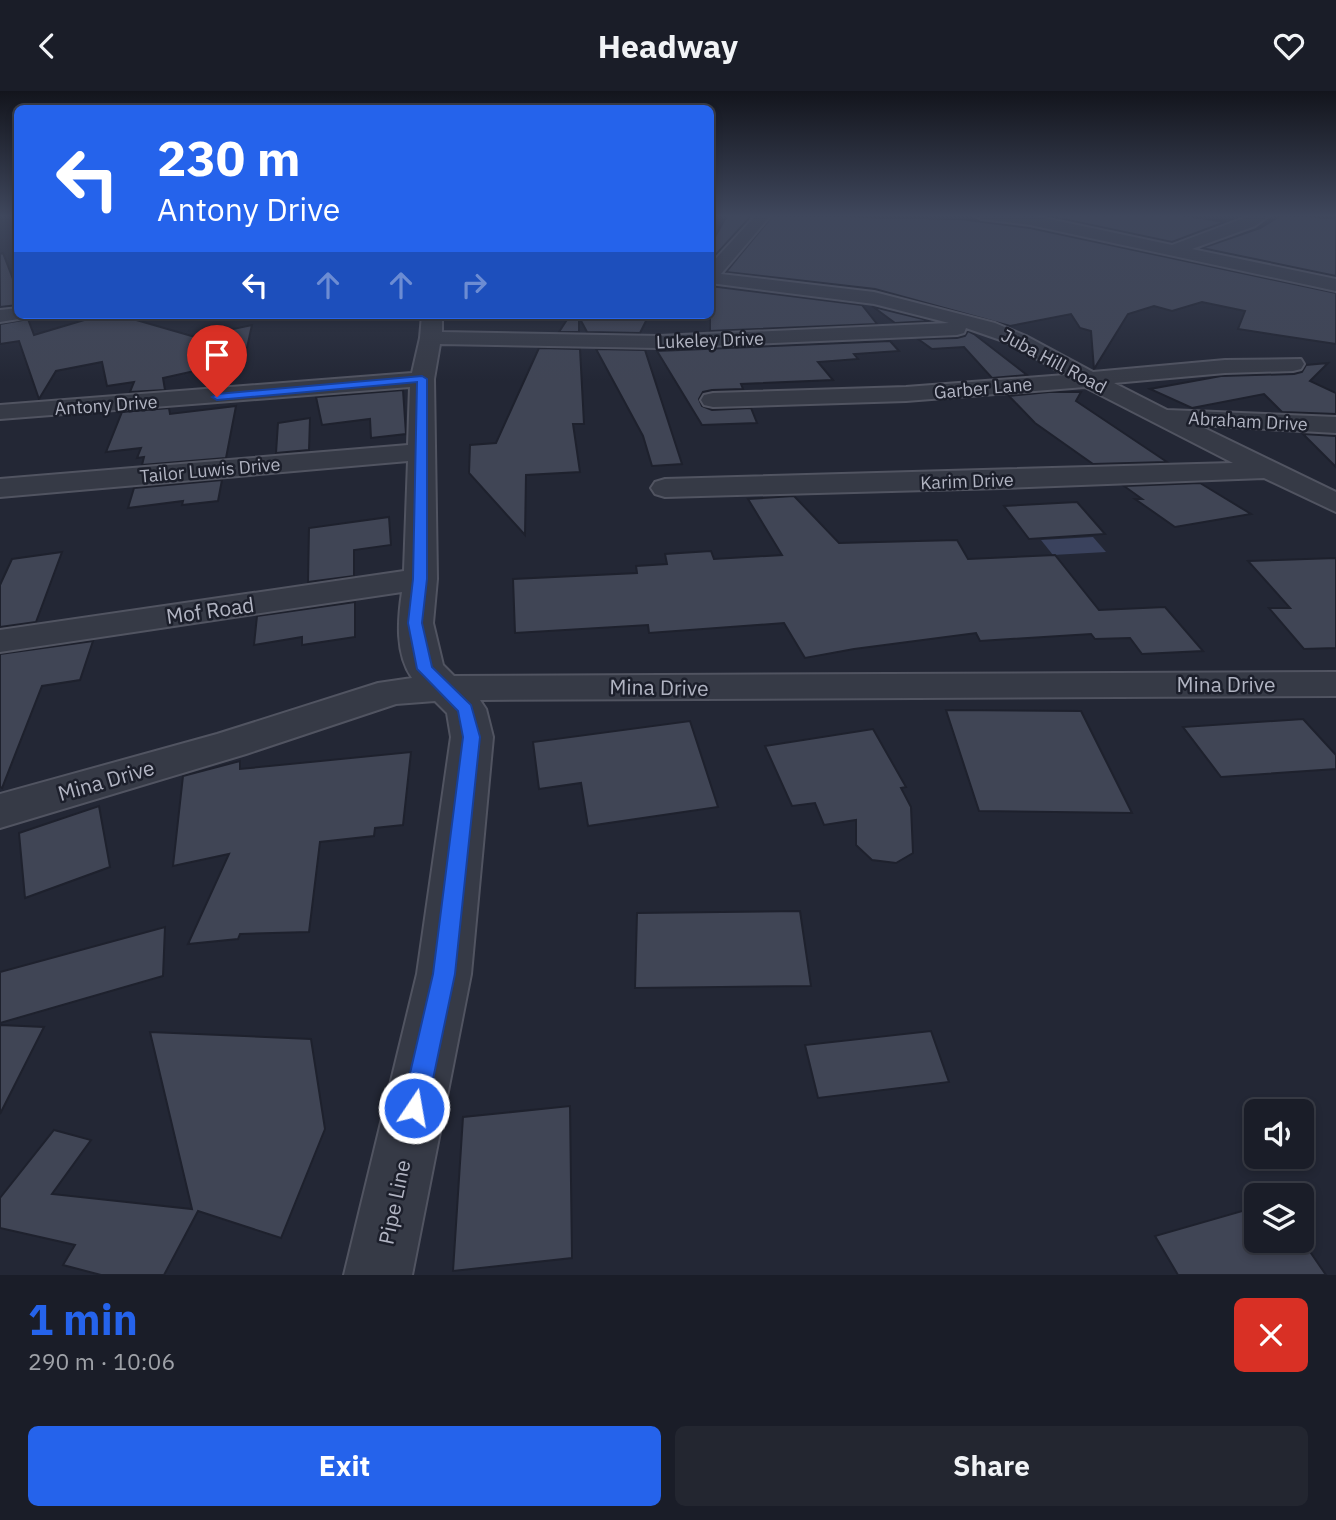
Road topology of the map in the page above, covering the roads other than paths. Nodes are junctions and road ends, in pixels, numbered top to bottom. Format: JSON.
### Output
{"nodes":[{"id":1,"x":1264,"y":270,"type":"edge"},
{"id":2,"x":714,"y":277,"type":"edge"},
{"id":3,"x":1336,"y":285,"type":"edge"},
{"id":4,"x":432,"y":326,"type":"edge"},
{"id":5,"x":988,"y":327,"type":"junction"},
{"id":6,"x":1293,"y":364,"type":"dead end"},
{"id":7,"x":422,"y":379,"type":"junction"},
{"id":8,"x":1088,"y":379,"type":"junction"},
{"id":9,"x":713,"y":400,"type":"dead end"},
{"id":10,"x":0,"y":412,"type":"edge"},
{"id":11,"x":1160,"y":416,"type":"junction"},
{"id":12,"x":1336,"y":425,"type":"edge"},
{"id":13,"x":421,"y":451,"type":"junction"},
{"id":14,"x":1268,"y":470,"type":"junction"},
{"id":15,"x":0,"y":488,"type":"edge"},
{"id":16,"x":664,"y":488,"type":"dead end"},
{"id":17,"x":1336,"y":503,"type":"edge"},
{"id":18,"x":420,"y":579,"type":"junction"},
{"id":19,"x":0,"y":641,"type":"edge"},
{"id":20,"x":1336,"y":684,"type":"edge"},
{"id":21,"x":445,"y":688,"type":"junction"},
{"id":22,"x":0,"y":811,"type":"edge"},
{"id":23,"x":378,"y":1275,"type":"edge"}],
"edges":[{"from":1,"to":3,"type":"street"},
{"from":2,"to":5,"type":"street","name":"Juba Hill Road"},
{"from":4,"to":5,"type":"street","name":"Lukeley Drive"},
{"from":4,"to":7,"type":"street","name":"Pipe Line"},
{"from":5,"to":8,"type":"street","name":"Juba Hill Road"},
{"from":6,"to":8,"type":"street","name":"Garber Lane"},
{"from":7,"to":10,"type":"street","name":"Antony Drive"},
{"from":7,"to":13,"type":"street","name":"Pipe Line"},
{"from":8,"to":9,"type":"street","name":"Garber Lane"},
{"from":8,"to":11,"type":"street","name":"Juba Hill Road"},
{"from":11,"to":12,"type":"street","name":"Abraham Drive"},
{"from":11,"to":14,"type":"street","name":"Juba Hill Road"},
{"from":13,"to":15,"type":"street","name":"Tailor Luwis Drive"},
{"from":13,"to":18,"type":"street","name":"Pipe Line"},
{"from":14,"to":16,"type":"street","name":"Karim Drive"},
{"from":14,"to":17,"type":"street","name":"Juba Hill Road"},
{"from":18,"to":19,"type":"street","name":"Mof Road"},
{"from":18,"to":21,"type":"street","name":"Pipe Line"},
{"from":20,"to":21,"type":"street","name":"Mina Drive"},
{"from":21,"to":22,"type":"street","name":"Mina Drive"},
{"from":21,"to":23,"type":"street","name":"Pipe Line"}]}
